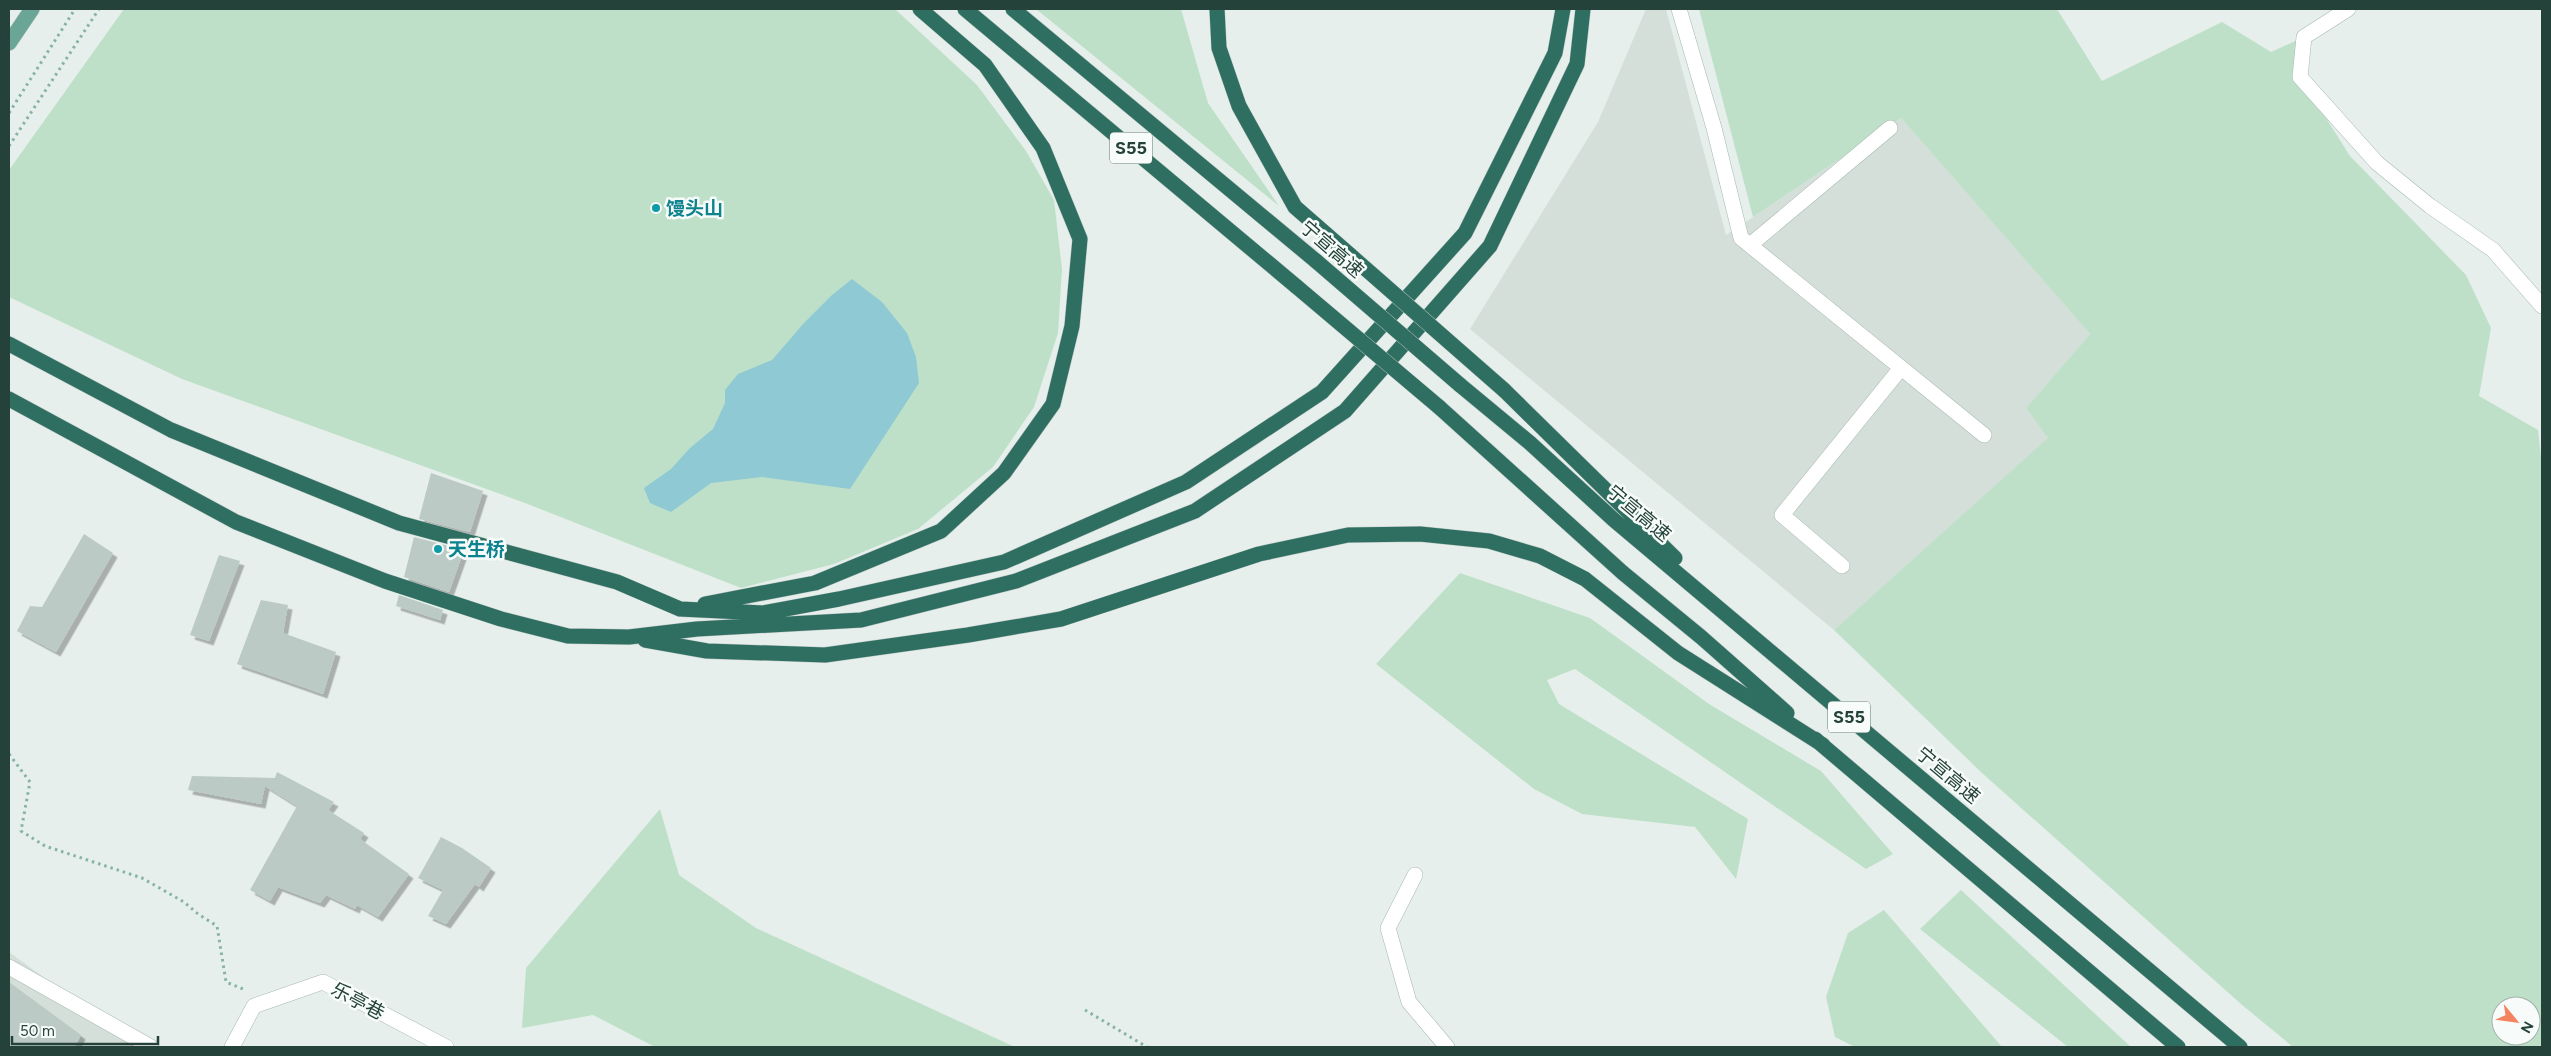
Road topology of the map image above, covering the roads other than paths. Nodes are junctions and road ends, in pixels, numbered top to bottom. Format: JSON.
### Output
{"nodes":[{"id":1,"x":32,"y":9,"type":"edge"},
{"id":2,"x":920,"y":9,"type":"edge"},
{"id":3,"x":965,"y":9,"type":"edge"},
{"id":4,"x":1013,"y":9,"type":"edge"},
{"id":5,"x":1217,"y":9,"type":"edge"},
{"id":6,"x":1563,"y":9,"type":"edge"},
{"id":7,"x":1583,"y":9,"type":"edge"},
{"id":8,"x":1678,"y":9,"type":"edge"},
{"id":9,"x":2348,"y":9,"type":"edge"},
{"id":10,"x":9,"y":43,"type":"edge"},
{"id":11,"x":1890,"y":128,"type":"dead end"},
{"id":12,"x":1750,"y":245,"type":"junction"},
{"id":13,"x":2542,"y":306,"type":"edge"},
{"id":14,"x":9,"y":344,"type":"edge"},
{"id":15,"x":1901,"y":368,"type":"junction"},
{"id":16,"x":9,"y":400,"type":"edge"},
{"id":17,"x":1984,"y":435,"type":"dead end"},
{"id":18,"x":1842,"y":566,"type":"dead end"},
{"id":19,"x":680,"y":609,"type":"junction"},
{"id":20,"x":629,"y":637,"type":"junction"},
{"id":21,"x":1763,"y":645,"type":"junction"},
{"id":22,"x":1823,"y":745,"type":"junction"},
{"id":23,"x":1415,"y":875,"type":"dead end"},
{"id":24,"x":9,"y":967,"type":"edge"},
{"id":25,"x":151,"y":1047,"type":"edge"},
{"id":26,"x":232,"y":1047,"type":"edge"},
{"id":27,"x":446,"y":1047,"type":"edge"},
{"id":28,"x":1447,"y":1047,"type":"edge"},
{"id":29,"x":2178,"y":1047,"type":"edge"},
{"id":30,"x":2240,"y":1047,"type":"edge"}],
"edges":[{"from":1,"to":10,"type":"main road"},
{"from":2,"to":19,"type":"highway"},
{"from":3,"to":22,"type":"highway","number":"S55","bridge":true},
{"from":4,"to":21,"type":"highway","name":"宁宣高速","number":"S55","bridge":true},
{"from":5,"to":21,"type":"highway","bridge":true},
{"from":6,"to":19,"type":"highway"},
{"from":7,"to":20,"type":"highway"},
{"from":8,"to":12,"type":"street"},
{"from":9,"to":13,"type":"street"},
{"from":11,"to":12,"type":"street"},
{"from":12,"to":15,"type":"street"},
{"from":14,"to":19,"type":"highway"},
{"from":15,"to":17,"type":"street"},
{"from":15,"to":18,"type":"street"},
{"from":16,"to":20,"type":"highway"},
{"from":20,"to":22,"type":"highway"},
{"from":21,"to":30,"type":"highway","name":"宁宣高速","number":"S55"},
{"from":22,"to":29,"type":"highway","number":"S55"},
{"from":23,"to":28,"type":"street"},
{"from":24,"to":25,"type":"street"},
{"from":26,"to":27,"type":"street","name":"乐亭巷"}]}
